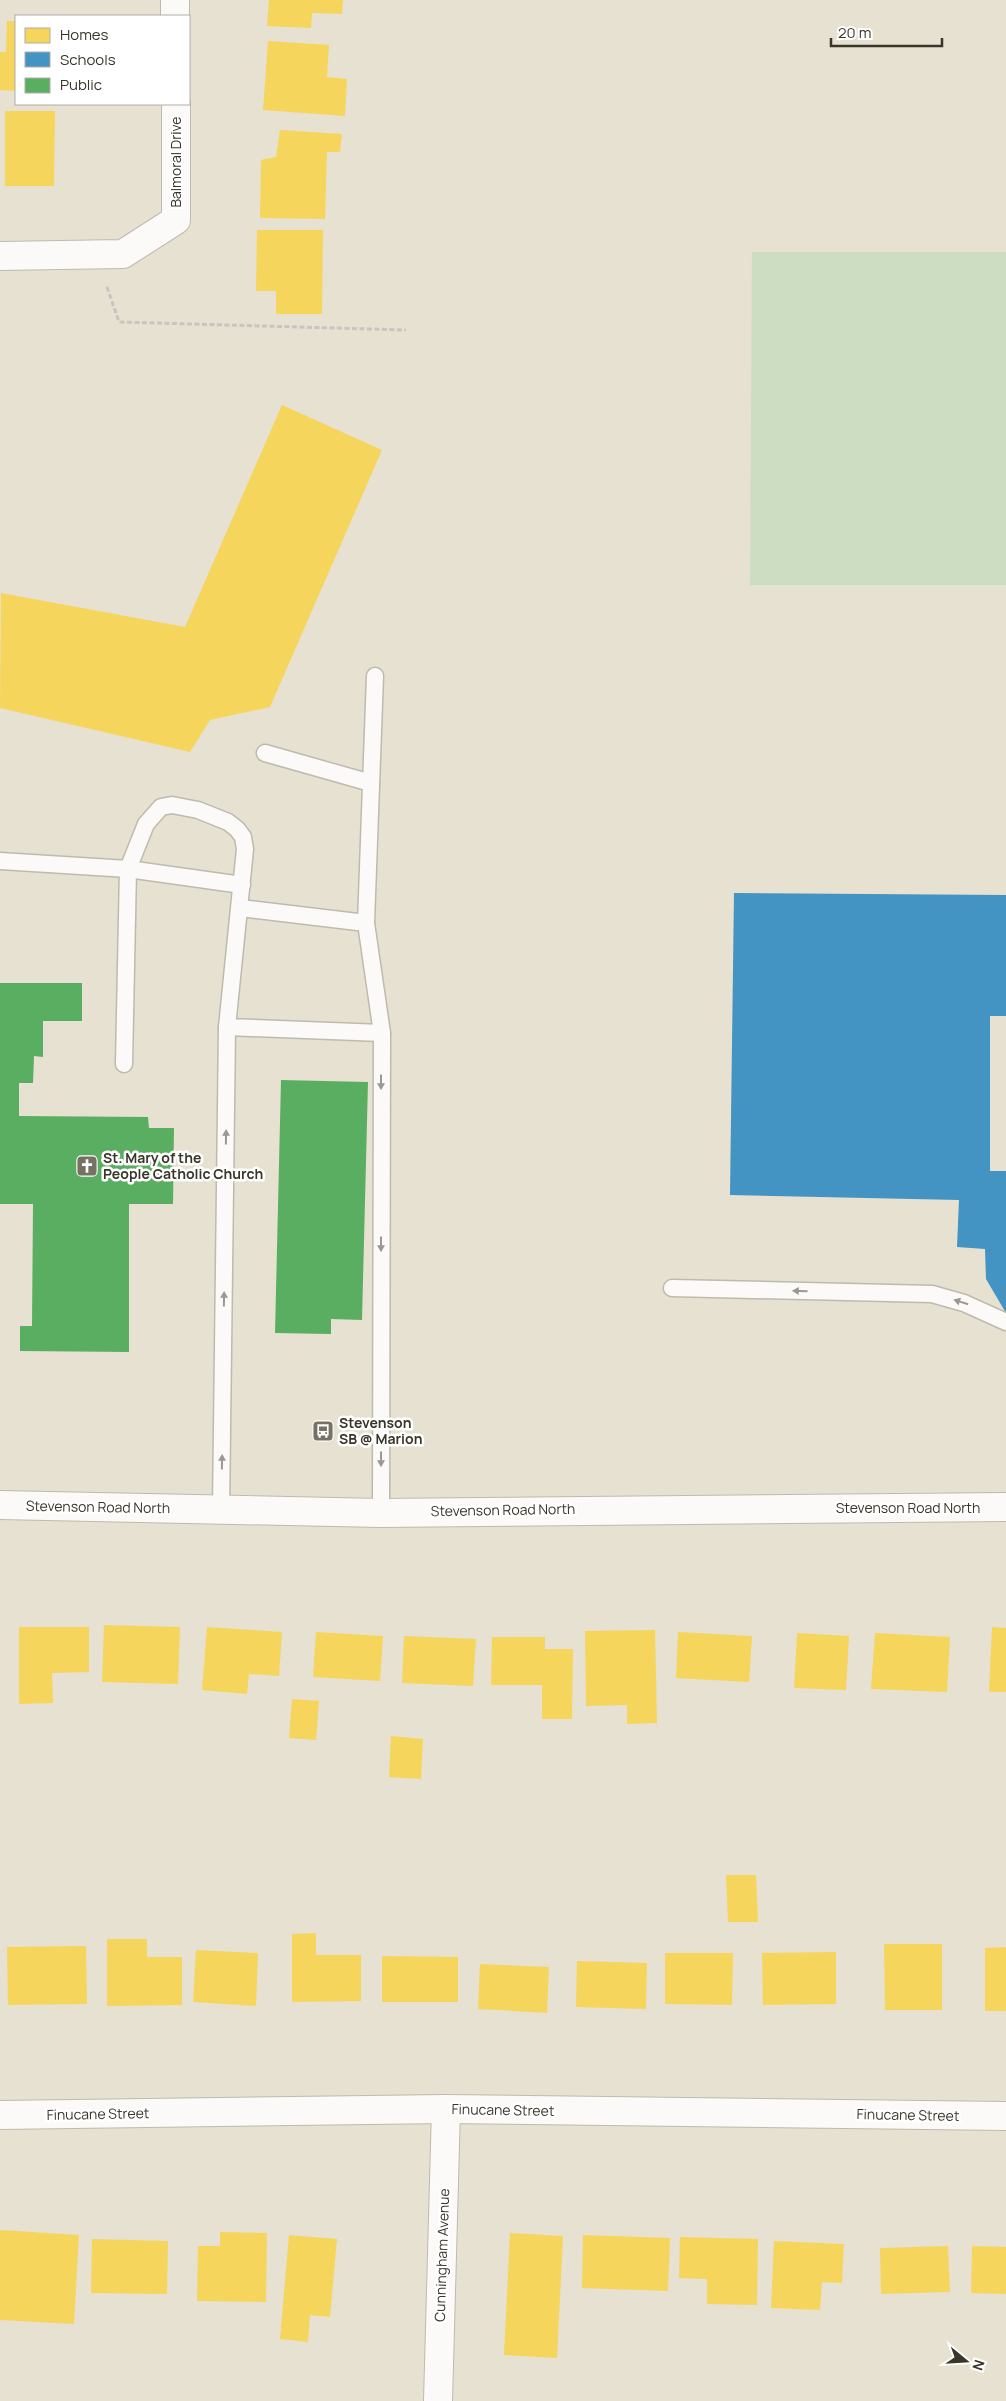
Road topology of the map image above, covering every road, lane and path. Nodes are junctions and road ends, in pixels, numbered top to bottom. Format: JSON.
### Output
{"nodes":[{"id":1,"x":175,"y":0,"type":"edge"},
{"id":2,"x":175,"y":15,"type":"edge"},
{"id":3,"x":176,"y":105,"type":"edge"},
{"id":4,"x":95,"y":254,"type":"junction"},
{"id":5,"x":0,"y":256,"type":"edge"},
{"id":6,"x":406,"y":330,"type":"dead end"},
{"id":7,"x":375,"y":676,"type":"dead end"},
{"id":8,"x":265,"y":753,"type":"dead end"},
{"id":9,"x":371,"y":783,"type":"junction"},
{"id":10,"x":0,"y":861,"type":"edge"},
{"id":11,"x":128,"y":869,"type":"junction"},
{"id":12,"x":242,"y":885,"type":"junction"},
{"id":13,"x":240,"y":908,"type":"junction"},
{"id":14,"x":366,"y":923,"type":"junction"},
{"id":15,"x":227,"y":1027,"type":"junction"},
{"id":16,"x":382,"y":1033,"type":"junction"},
{"id":17,"x":124,"y":1064,"type":"dead end"},
{"id":18,"x":672,"y":1288,"type":"dead end"},
{"id":19,"x":1006,"y":1322,"type":"edge"},
{"id":20,"x":0,"y":1505,"type":"edge"},
{"id":21,"x":1006,"y":1507,"type":"edge"},
{"id":22,"x":221,"y":1510,"type":"junction"},
{"id":23,"x":381,"y":1513,"type":"junction"},
{"id":24,"x":446,"y":2109,"type":"junction"},
{"id":25,"x":0,"y":2115,"type":"edge"},
{"id":26,"x":1006,"y":2116,"type":"edge"},
{"id":27,"x":438,"y":2401,"type":"edge"}],
"edges":[{"from":1,"to":2,"type":"street"},
{"from":3,"to":4,"type":"street","name":"Balmoral Drive"},
{"from":4,"to":5,"type":"street"},
{"from":4,"to":6,"type":"path"},
{"from":7,"to":9,"type":"lane"},
{"from":8,"to":9,"type":"lane"},
{"from":9,"to":14,"type":"lane"},
{"from":10,"to":11,"type":"lane"},
{"from":11,"to":12,"type":"lane"},
{"from":11,"to":12,"type":"lane"},
{"from":11,"to":17,"type":"lane"},
{"from":12,"to":13,"type":"lane"},
{"from":13,"to":14,"type":"lane"},
{"from":13,"to":15,"type":"lane"},
{"from":14,"to":16,"type":"lane"},
{"from":15,"to":16,"type":"lane"},
{"from":22,"to":15,"type":"lane","one_way":true},
{"from":16,"to":23,"type":"lane","one_way":true},
{"from":19,"to":18,"type":"lane","one_way":true},
{"from":20,"to":22,"type":"street","name":"Stevenson Road North"},
{"from":21,"to":23,"type":"street","name":"Stevenson Road North"},
{"from":22,"to":23,"type":"street","name":"Stevenson Road North"},
{"from":24,"to":25,"type":"street","name":"Finucane Street"},
{"from":24,"to":26,"type":"street","name":"Finucane Street"},
{"from":24,"to":27,"type":"street","name":"Cunningham Avenue"}]}
